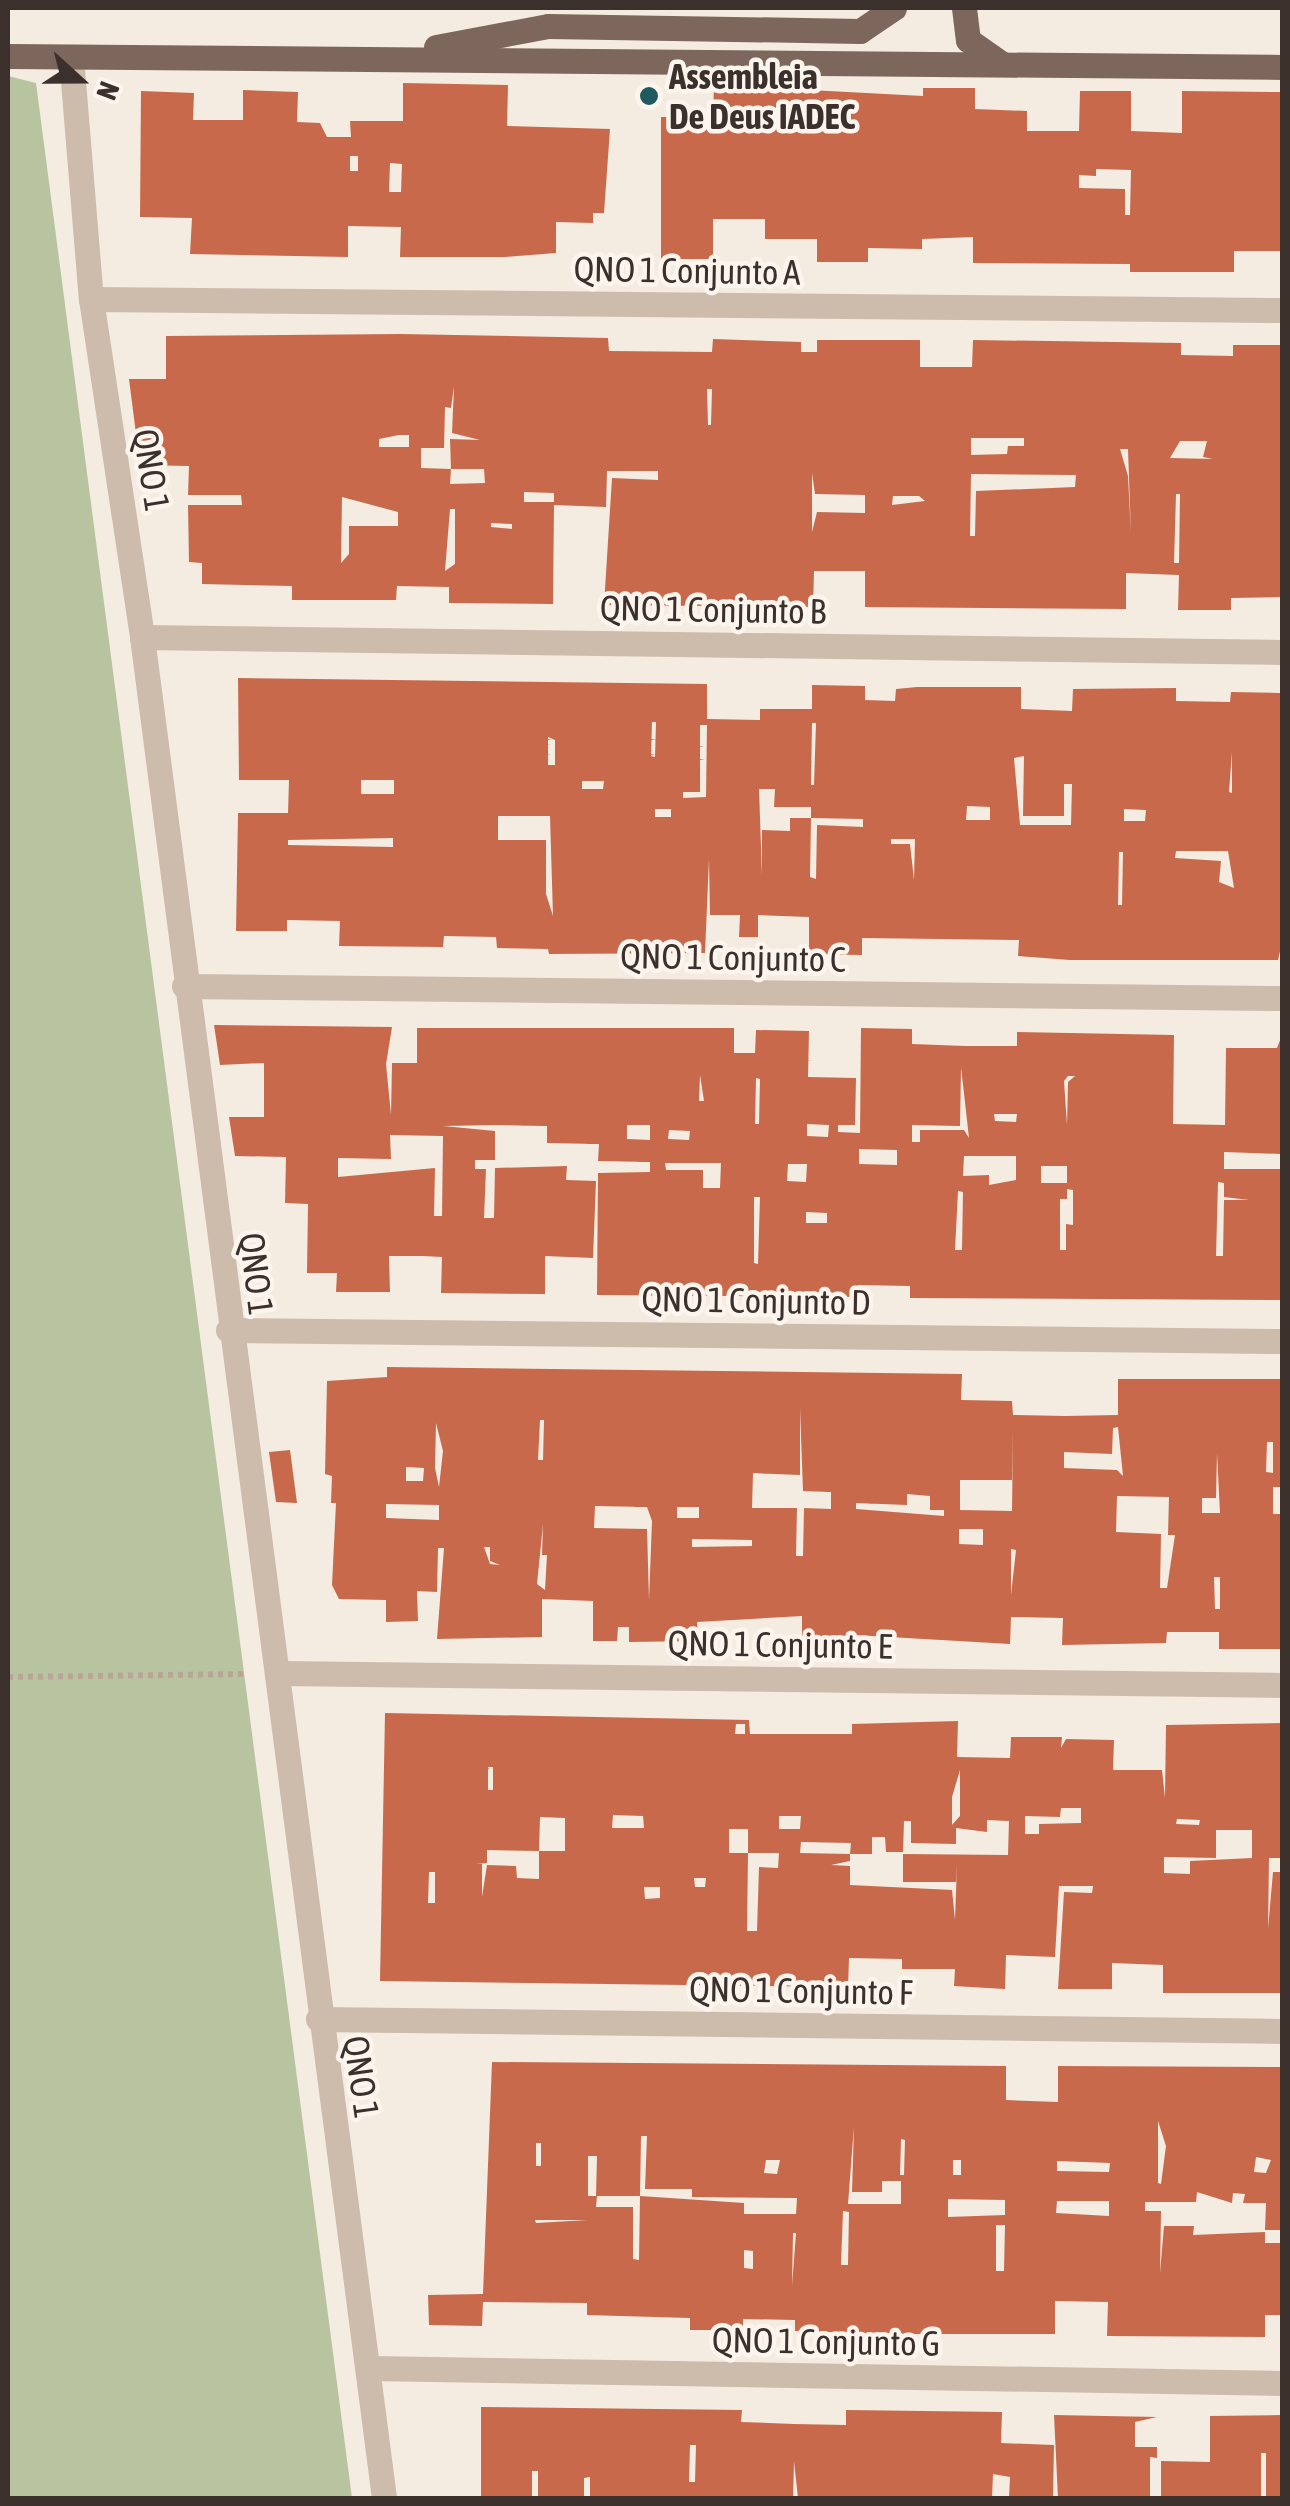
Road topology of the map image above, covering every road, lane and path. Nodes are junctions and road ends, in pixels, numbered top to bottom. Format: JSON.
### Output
{"nodes":[{"id":1,"x":894,"y":8,"type":"edge"},
{"id":2,"x":964,"y":8,"type":"edge"},
{"id":3,"x":8,"y":56,"type":"edge"},
{"id":4,"x":71,"y":58,"type":"junction"},
{"id":5,"x":382,"y":58,"type":"junction"},
{"id":6,"x":1002,"y":64,"type":"junction"},
{"id":7,"x":1282,"y":66,"type":"edge"},
{"id":8,"x":91,"y":299,"type":"junction"},
{"id":9,"x":1282,"y":310,"type":"edge"},
{"id":10,"x":142,"y":637,"type":"junction"},
{"id":11,"x":1282,"y":652,"type":"edge"},
{"id":12,"x":184,"y":986,"type":"junction"},
{"id":13,"x":1282,"y":998,"type":"edge"},
{"id":14,"x":228,"y":1330,"type":"junction"},
{"id":15,"x":1282,"y":1341,"type":"edge"},
{"id":16,"x":277,"y":1674,"type":"junction"},
{"id":17,"x":8,"y":1677,"type":"edge"},
{"id":18,"x":1282,"y":1685,"type":"edge"},
{"id":19,"x":318,"y":2019,"type":"junction"},
{"id":20,"x":1282,"y":2031,"type":"edge"},
{"id":21,"x":369,"y":2368,"type":"junction"},
{"id":22,"x":1282,"y":2383,"type":"edge"},
{"id":23,"x":384,"y":2498,"type":"edge"}],
"edges":[{"from":1,"to":5,"type":"main road"},
{"from":2,"to":6,"type":"main road"},
{"from":3,"to":4,"type":"main road"},
{"from":4,"to":5,"type":"main road"},
{"from":4,"to":8,"type":"street","name":"QNO 1"},
{"from":5,"to":6,"type":"main road"},
{"from":6,"to":7,"type":"main road"},
{"from":8,"to":9,"type":"street","name":"QNO 1 Conjunto A"},
{"from":8,"to":10,"type":"street","name":"QNO 1"},
{"from":10,"to":11,"type":"street","name":"QNO 1 Conjunto B"},
{"from":10,"to":12,"type":"street","name":"QNO 1"},
{"from":12,"to":13,"type":"street","name":"QNO 1 Conjunto C"},
{"from":12,"to":14,"type":"street","name":"QNO 1"},
{"from":14,"to":15,"type":"street","name":"QNO 1 Conjunto D"},
{"from":14,"to":16,"type":"street","name":"QNO 1"},
{"from":16,"to":17,"type":"path"},
{"from":16,"to":18,"type":"street","name":"QNO 1 Conjunto E"},
{"from":16,"to":19,"type":"street","name":"QNO 1"},
{"from":19,"to":20,"type":"street","name":"QNO 1 Conjunto F"},
{"from":19,"to":21,"type":"street","name":"QNO 1"},
{"from":21,"to":22,"type":"street","name":"QNO 1 Conjunto G"},
{"from":21,"to":23,"type":"street","name":"QNO 1"}]}
